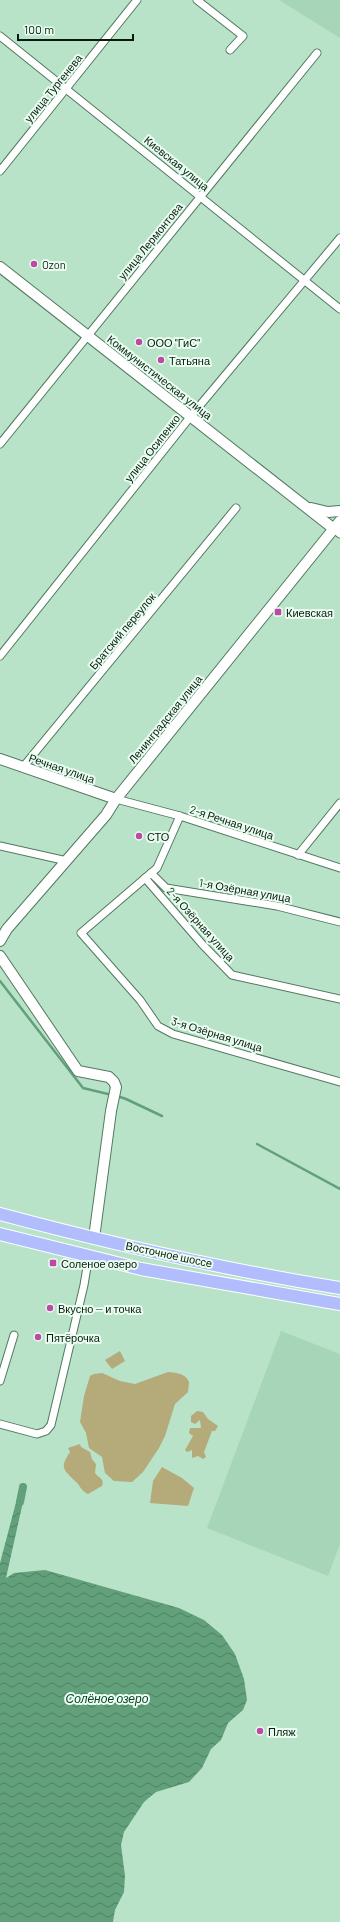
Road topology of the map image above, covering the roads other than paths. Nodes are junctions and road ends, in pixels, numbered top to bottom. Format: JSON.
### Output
{"nodes":[{"id":1,"x":137,"y":0,"type":"edge"},
{"id":2,"x":197,"y":0,"type":"edge"},
{"id":3,"x":0,"y":36,"type":"edge"},
{"id":4,"x":230,"y":50,"type":"dead end"},
{"id":5,"x":317,"y":53,"type":"dead end"},
{"id":6,"x":66,"y":89,"type":"junction"},
{"id":7,"x":0,"y":172,"type":"edge"},
{"id":8,"x":201,"y":196,"type":"junction"},
{"id":9,"x":340,"y":238,"type":"edge"},
{"id":10,"x":0,"y":267,"type":"edge"},
{"id":11,"x":305,"y":280,"type":"junction"},
{"id":12,"x":340,"y":309,"type":"edge"},
{"id":13,"x":88,"y":335,"type":"junction"},
{"id":14,"x":191,"y":416,"type":"junction"},
{"id":15,"x":0,"y":444,"type":"edge"},
{"id":16,"x":304,"y":506,"type":"junction"},
{"id":17,"x":236,"y":508,"type":"dead end"},
{"id":18,"x":340,"y":510,"type":"edge"},
{"id":19,"x":338,"y":528,"type":"edge"},
{"id":20,"x":0,"y":656,"type":"edge"},
{"id":21,"x":0,"y":759,"type":"edge"},
{"id":22,"x":23,"y":767,"type":"junction"},
{"id":23,"x":116,"y":799,"type":"junction"},
{"id":24,"x":340,"y":803,"type":"edge"},
{"id":25,"x":180,"y":816,"type":"junction"},
{"id":26,"x":0,"y":846,"type":"edge"},
{"id":27,"x":298,"y":855,"type":"junction"},
{"id":28,"x":67,"y":861,"type":"junction"},
{"id":29,"x":340,"y":868,"type":"edge"},
{"id":30,"x":148,"y":876,"type":"junction"},
{"id":31,"x":340,"y":922,"type":"edge"},
{"id":32,"x":0,"y":941,"type":"edge"},
{"id":33,"x":0,"y":956,"type":"edge"},
{"id":34,"x":340,"y":999,"type":"edge"},
{"id":35,"x":340,"y":1082,"type":"edge"},
{"id":36,"x":0,"y":1214,"type":"edge"},
{"id":37,"x":0,"y":1234,"type":"edge"},
{"id":38,"x":94,"y":1238,"type":"junction"},
{"id":39,"x":89,"y":1255,"type":"junction"},
{"id":40,"x":317,"y":1284,"type":"junction"},
{"id":41,"x":340,"y":1288,"type":"edge"},
{"id":42,"x":313,"y":1300,"type":"junction"},
{"id":43,"x":340,"y":1304,"type":"edge"},
{"id":44,"x":14,"y":1335,"type":"dead end"},
{"id":45,"x":0,"y":1381,"type":"edge"},
{"id":46,"x":0,"y":1424,"type":"edge"}],
"edges":[{"from":1,"to":6,"type":"street","name":"улица Тургенева"},
{"from":2,"to":4,"type":"street"},
{"from":3,"to":6,"type":"street","name":"Киевская улица"},
{"from":5,"to":8,"type":"street","name":"улица Лермонтова"},
{"from":6,"to":7,"type":"street","name":"улица Тургенева"},
{"from":6,"to":8,"type":"street","name":"Киевская улица"},
{"from":8,"to":11,"type":"street","name":"Киевская улица"},
{"from":8,"to":13,"type":"street","name":"улица Лермонтова"},
{"from":9,"to":11,"type":"street","name":"улица Осипенко"},
{"from":10,"to":13,"type":"street","name":"Коммунистическая улица"},
{"from":11,"to":12,"type":"street","name":"Киевская улица"},
{"from":11,"to":14,"type":"street","name":"улица Осипенко"},
{"from":13,"to":14,"type":"street","name":"Коммунистическая улица"},
{"from":13,"to":15,"type":"street","name":"улица Лермонтова"},
{"from":14,"to":16,"type":"street","name":"Коммунистическая улица"},
{"from":14,"to":20,"type":"street","name":"улица Осипенко"},
{"from":16,"to":18,"type":"street","name":"Коммунистическая улица"},
{"from":16,"to":19,"type":"street","name":"Коммунистическая улица"},
{"from":17,"to":22,"type":"street","name":"Братский переулок"},
{"from":19,"to":23,"type":"street","name":"Ленинградская улица"},
{"from":21,"to":22,"type":"street","name":"Речная улица"},
{"from":22,"to":23,"type":"street","name":"Речная улица"},
{"from":23,"to":25,"type":"street","name":"2-я Речная улица"},
{"from":23,"to":28,"type":"street","name":"Ленинградская улица"},
{"from":24,"to":27,"type":"street"},
{"from":25,"to":27,"type":"street","name":"2-я Речная улица"},
{"from":25,"to":30,"type":"street"},
{"from":26,"to":28,"type":"street"},
{"from":27,"to":29,"type":"street","name":"2-я Речная улица"},
{"from":28,"to":32,"type":"street","name":"Ленинградская улица"},
{"from":30,"to":31,"type":"street","name":"1-я Озёрная улица"},
{"from":30,"to":34,"type":"street","name":"2-я Озёрная улица"},
{"from":30,"to":35,"type":"street","name":"3-я Озёрная улица"},
{"from":33,"to":38,"type":"street"},
{"from":36,"to":38,"type":"highway","name":"Восточное шоссе"},
{"from":37,"to":39,"type":"highway","name":"Восточное шоссе"},
{"from":38,"to":40,"type":"highway","name":"Восточное шоссе"},
{"from":39,"to":42,"type":"highway","name":"Восточное шоссе"},
{"from":39,"to":46,"type":"street"},
{"from":40,"to":41,"type":"highway","name":"Восточное шоссе"},
{"from":40,"to":42,"type":"highway"},
{"from":42,"to":43,"type":"highway","name":"Восточное шоссе"},
{"from":44,"to":45,"type":"street"}]}
